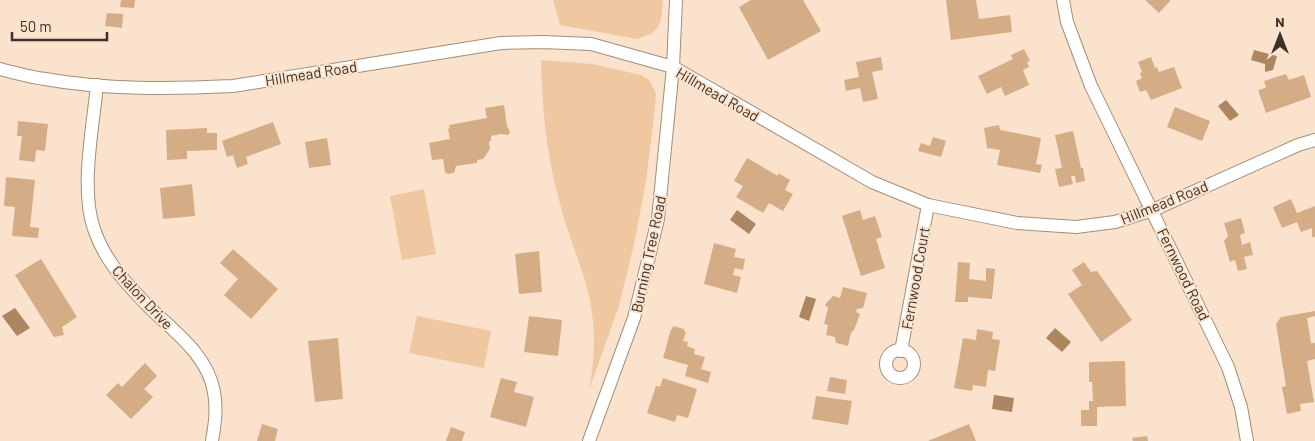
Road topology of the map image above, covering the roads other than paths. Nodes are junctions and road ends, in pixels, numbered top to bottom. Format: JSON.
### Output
{"nodes":[{"id":1,"x":676,"y":0,"type":"edge"},
{"id":2,"x":1063,"y":0,"type":"edge"},
{"id":3,"x":674,"y":67,"type":"junction"},
{"id":4,"x":0,"y":69,"type":"edge"},
{"id":5,"x":97,"y":85,"type":"junction"},
{"id":6,"x":1315,"y":140,"type":"edge"},
{"id":7,"x":928,"y":205,"type":"junction"},
{"id":8,"x":1153,"y":210,"type":"junction"},
{"id":9,"x":902,"y":351,"type":"dead end"},
{"id":10,"x":212,"y":441,"type":"edge"},
{"id":11,"x":590,"y":441,"type":"edge"},
{"id":12,"x":1247,"y":441,"type":"edge"}],
"edges":[{"from":1,"to":3,"type":"street","name":"Burning Tree Road"},
{"from":2,"to":8,"type":"street","name":"Fernwood Road"},
{"from":3,"to":5,"type":"street","name":"Hillmead Road"},
{"from":3,"to":7,"type":"street","name":"Hillmead Road"},
{"from":3,"to":11,"type":"street","name":"Burning Tree Road"},
{"from":4,"to":5,"type":"street","name":"Hillmead Road"},
{"from":5,"to":10,"type":"street","name":"Chalon Drive"},
{"from":6,"to":8,"type":"street","name":"Hillmead Road"},
{"from":7,"to":8,"type":"street","name":"Hillmead Road"},
{"from":7,"to":9,"type":"street","name":"Fernwood Court"},
{"from":8,"to":12,"type":"street","name":"Fernwood Road"}]}
